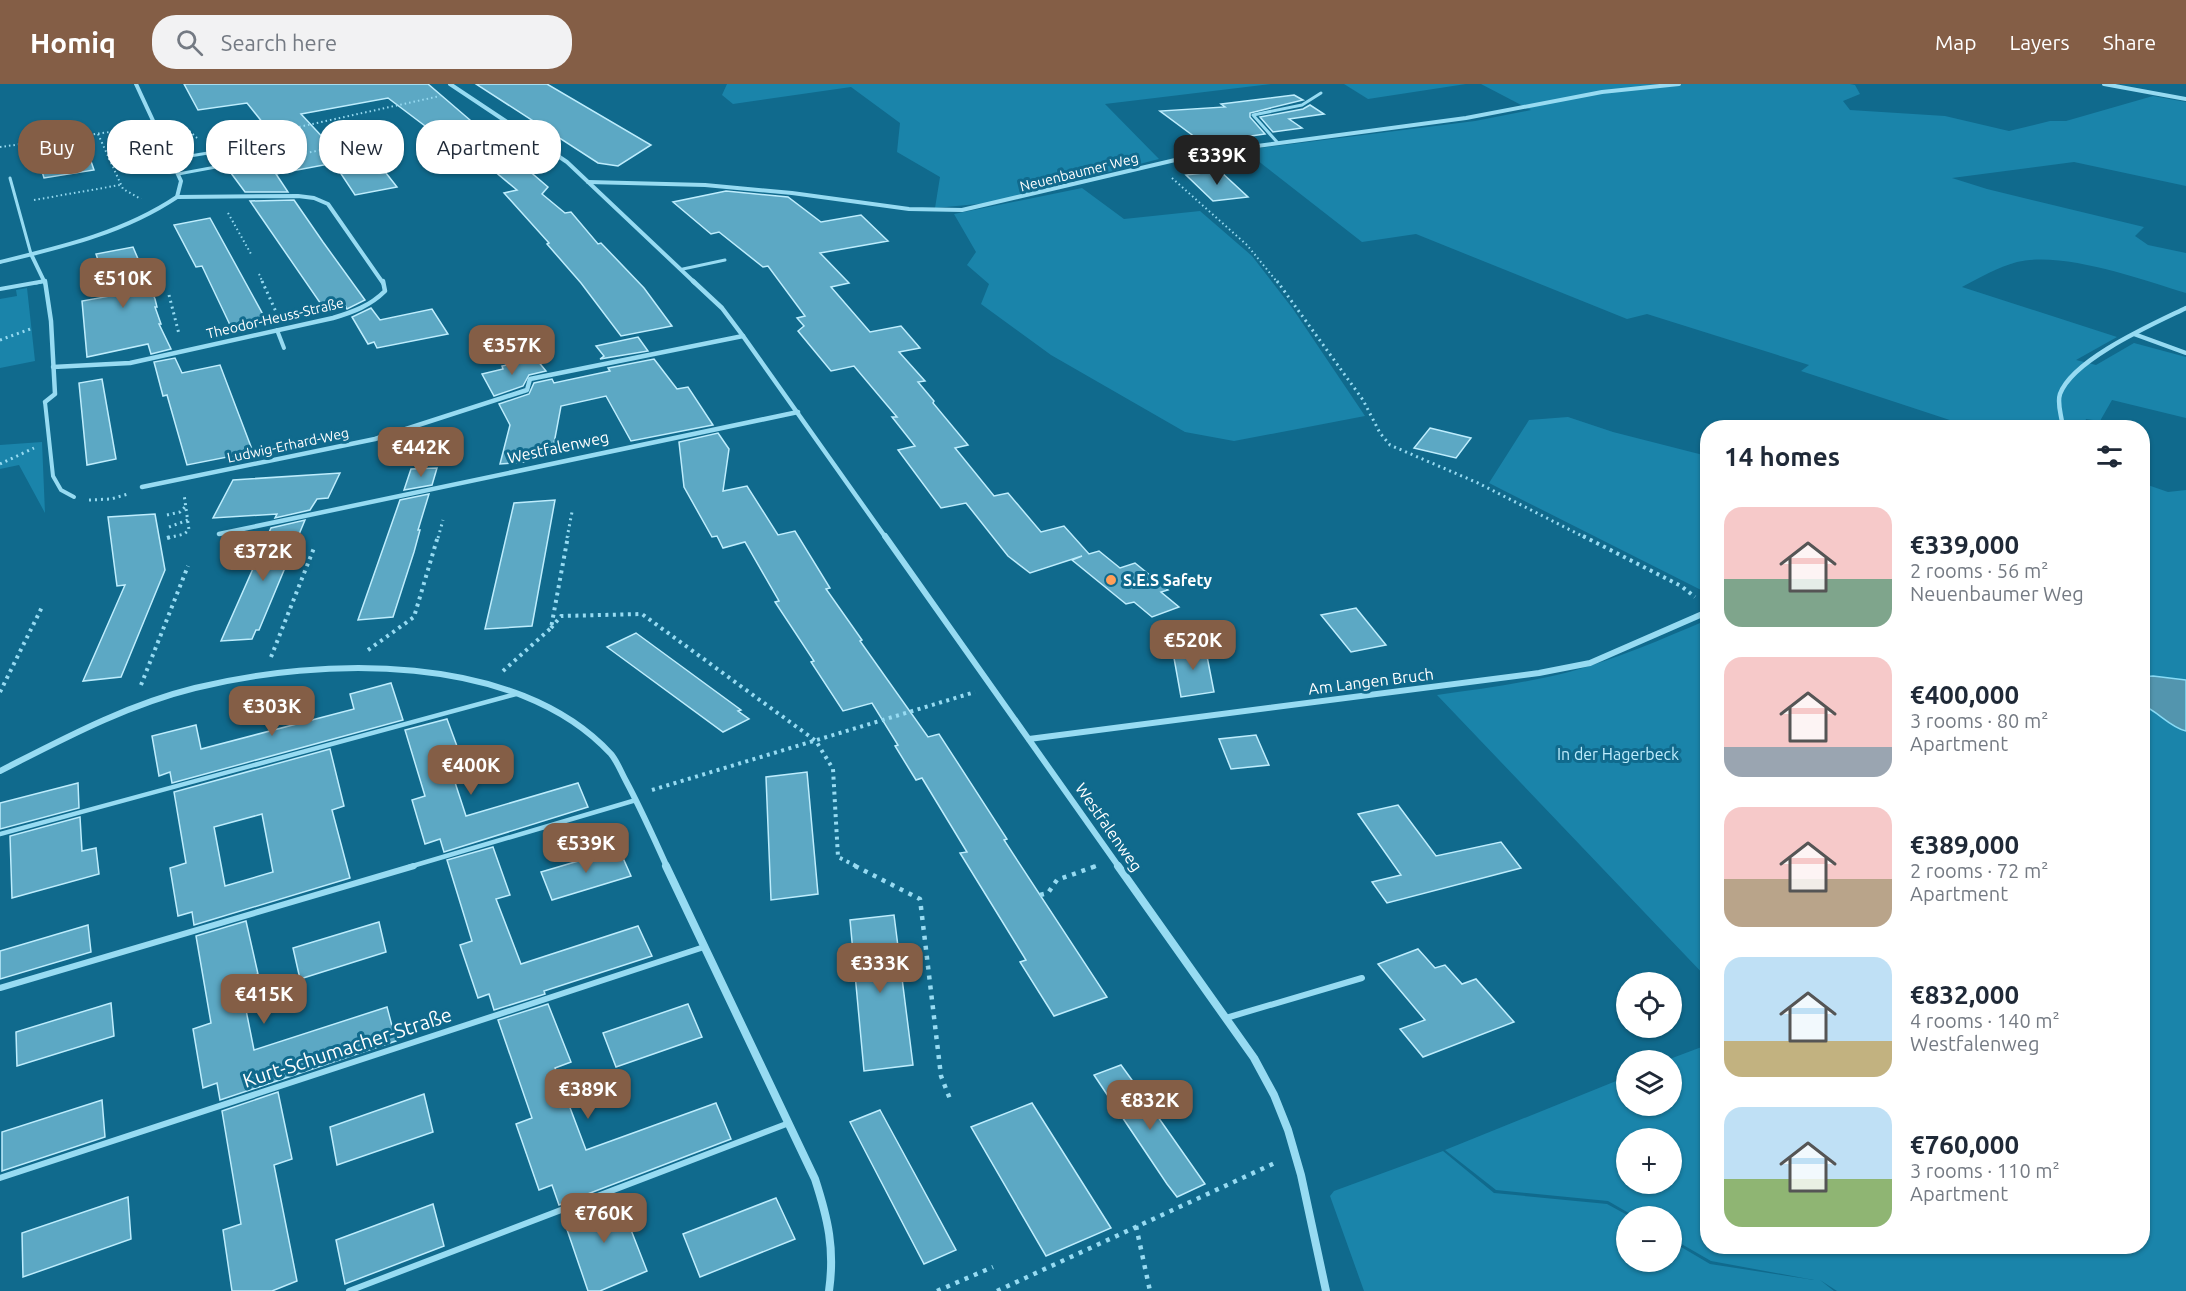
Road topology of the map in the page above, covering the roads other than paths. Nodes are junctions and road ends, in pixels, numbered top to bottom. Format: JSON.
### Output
{"nodes":[{"id":1,"x":136,"y":84,"type":"edge"},
{"id":2,"x":450,"y":84,"type":"edge"},
{"id":3,"x":1679,"y":84,"type":"edge"},
{"id":4,"x":2104,"y":84,"type":"edge"},
{"id":5,"x":1321,"y":93,"type":"dead end"},
{"id":6,"x":2186,"y":99,"type":"edge"},
{"id":7,"x":153,"y":120,"type":"edge"},
{"id":8,"x":1277,"y":142,"type":"junction"},
{"id":9,"x":178,"y":174,"type":"edge"},
{"id":10,"x":10,"y":178,"type":"dead end"},
{"id":11,"x":587,"y":182,"type":"junction"},
{"id":12,"x":177,"y":197,"type":"junction"},
{"id":13,"x":31,"y":254,"type":"junction"},
{"id":14,"x":725,"y":260,"type":"dead end"},
{"id":15,"x":0,"y":262,"type":"edge"},
{"id":16,"x":683,"y":269,"type":"junction"},
{"id":17,"x":45,"y":281,"type":"junction"},
{"id":18,"x":0,"y":289,"type":"edge"},
{"id":19,"x":2186,"y":308,"type":"edge"},
{"id":20,"x":277,"y":330,"type":"junction"},
{"id":21,"x":2134,"y":334,"type":"junction"},
{"id":22,"x":743,"y":336,"type":"junction"},
{"id":23,"x":284,"y":348,"type":"dead end"},
{"id":24,"x":2186,"y":353,"type":"edge"},
{"id":25,"x":53,"y":367,"type":"junction"},
{"id":26,"x":45,"y":402,"type":"joint"},
{"id":27,"x":798,"y":412,"type":"junction"},
{"id":28,"x":2062,"y":420,"type":"edge"},
{"id":29,"x":142,"y":487,"type":"road end"},
{"id":30,"x":74,"y":496,"type":"road end"},
{"id":31,"x":219,"y":534,"type":"dead end"},
{"id":32,"x":1700,"y":615,"type":"edge"},
{"id":33,"x":521,"y":693,"type":"junction"},
{"id":34,"x":1029,"y":739,"type":"junction"},
{"id":35,"x":0,"y":771,"type":"edge"},
{"id":36,"x":635,"y":798,"type":"junction"},
{"id":37,"x":0,"y":834,"type":"edge"},
{"id":38,"x":704,"y":947,"type":"junction"},
{"id":39,"x":1362,"y":978,"type":"dead end"},
{"id":40,"x":0,"y":988,"type":"edge"},
{"id":41,"x":1226,"y":1018,"type":"junction"},
{"id":42,"x":789,"y":1123,"type":"junction"},
{"id":43,"x":0,"y":1178,"type":"edge"},
{"id":44,"x":349,"y":1291,"type":"edge"},
{"id":45,"x":829,"y":1291,"type":"edge"},
{"id":46,"x":1326,"y":1291,"type":"edge"}],
"edges":[{"from":1,"to":7,"type":"street"},
{"from":2,"to":11,"type":"street","name":"Westfalenweg"},
{"from":3,"to":8,"type":"street","name":"Neuenbaumer Weg"},
{"from":4,"to":6,"type":"street"},
{"from":5,"to":8,"type":"lane"},
{"from":8,"to":11,"type":"street","name":"Neuenbaumer Weg"},
{"from":9,"to":12,"type":"street"},
{"from":10,"to":13,"type":"lane"},
{"from":11,"to":16,"type":"street","name":"Westfalenweg"},
{"from":12,"to":13,"type":"street"},
{"from":12,"to":20,"type":"street","name":"Theodor-Heuss-Straße"},
{"from":13,"to":15,"type":"street"},
{"from":13,"to":17,"type":"street"},
{"from":14,"to":16,"type":"lane"},
{"from":16,"to":22,"type":"street","name":"Westfalenweg"},
{"from":17,"to":18,"type":"lane"},
{"from":17,"to":25,"type":"street"},
{"from":19,"to":21,"type":"street"},
{"from":20,"to":23,"type":"lane"},
{"from":20,"to":25,"type":"street","name":"Theodor-Heuss-Straße"},
{"from":21,"to":24,"type":"lane"},
{"from":21,"to":28,"type":"street"},
{"from":22,"to":27,"type":"street","name":"Westfalenweg"},
{"from":22,"to":29,"type":"street","name":"Ludwig-Erhard-Weg"},
{"from":25,"to":26,"type":"street"},
{"from":26,"to":30,"type":"lane"},
{"from":27,"to":31,"type":"street","name":"Westfalenweg"},
{"from":27,"to":34,"type":"street","name":"Westfalenweg"},
{"from":32,"to":34,"type":"street","name":"Am Langen Bruch"},
{"from":33,"to":35,"type":"street"},
{"from":33,"to":36,"type":"street"},
{"from":33,"to":37,"type":"lane"},
{"from":34,"to":41,"type":"street","name":"Westfalenweg"},
{"from":36,"to":38,"type":"street"},
{"from":36,"to":40,"type":"lane"},
{"from":38,"to":42,"type":"street"},
{"from":38,"to":43,"type":"lane","name":"Kurt-Schumacher-Straße"},
{"from":39,"to":41,"type":"lane"},
{"from":41,"to":46,"type":"street","name":"Westfalenweg"},
{"from":42,"to":44,"type":"lane"},
{"from":42,"to":45,"type":"street"}]}
